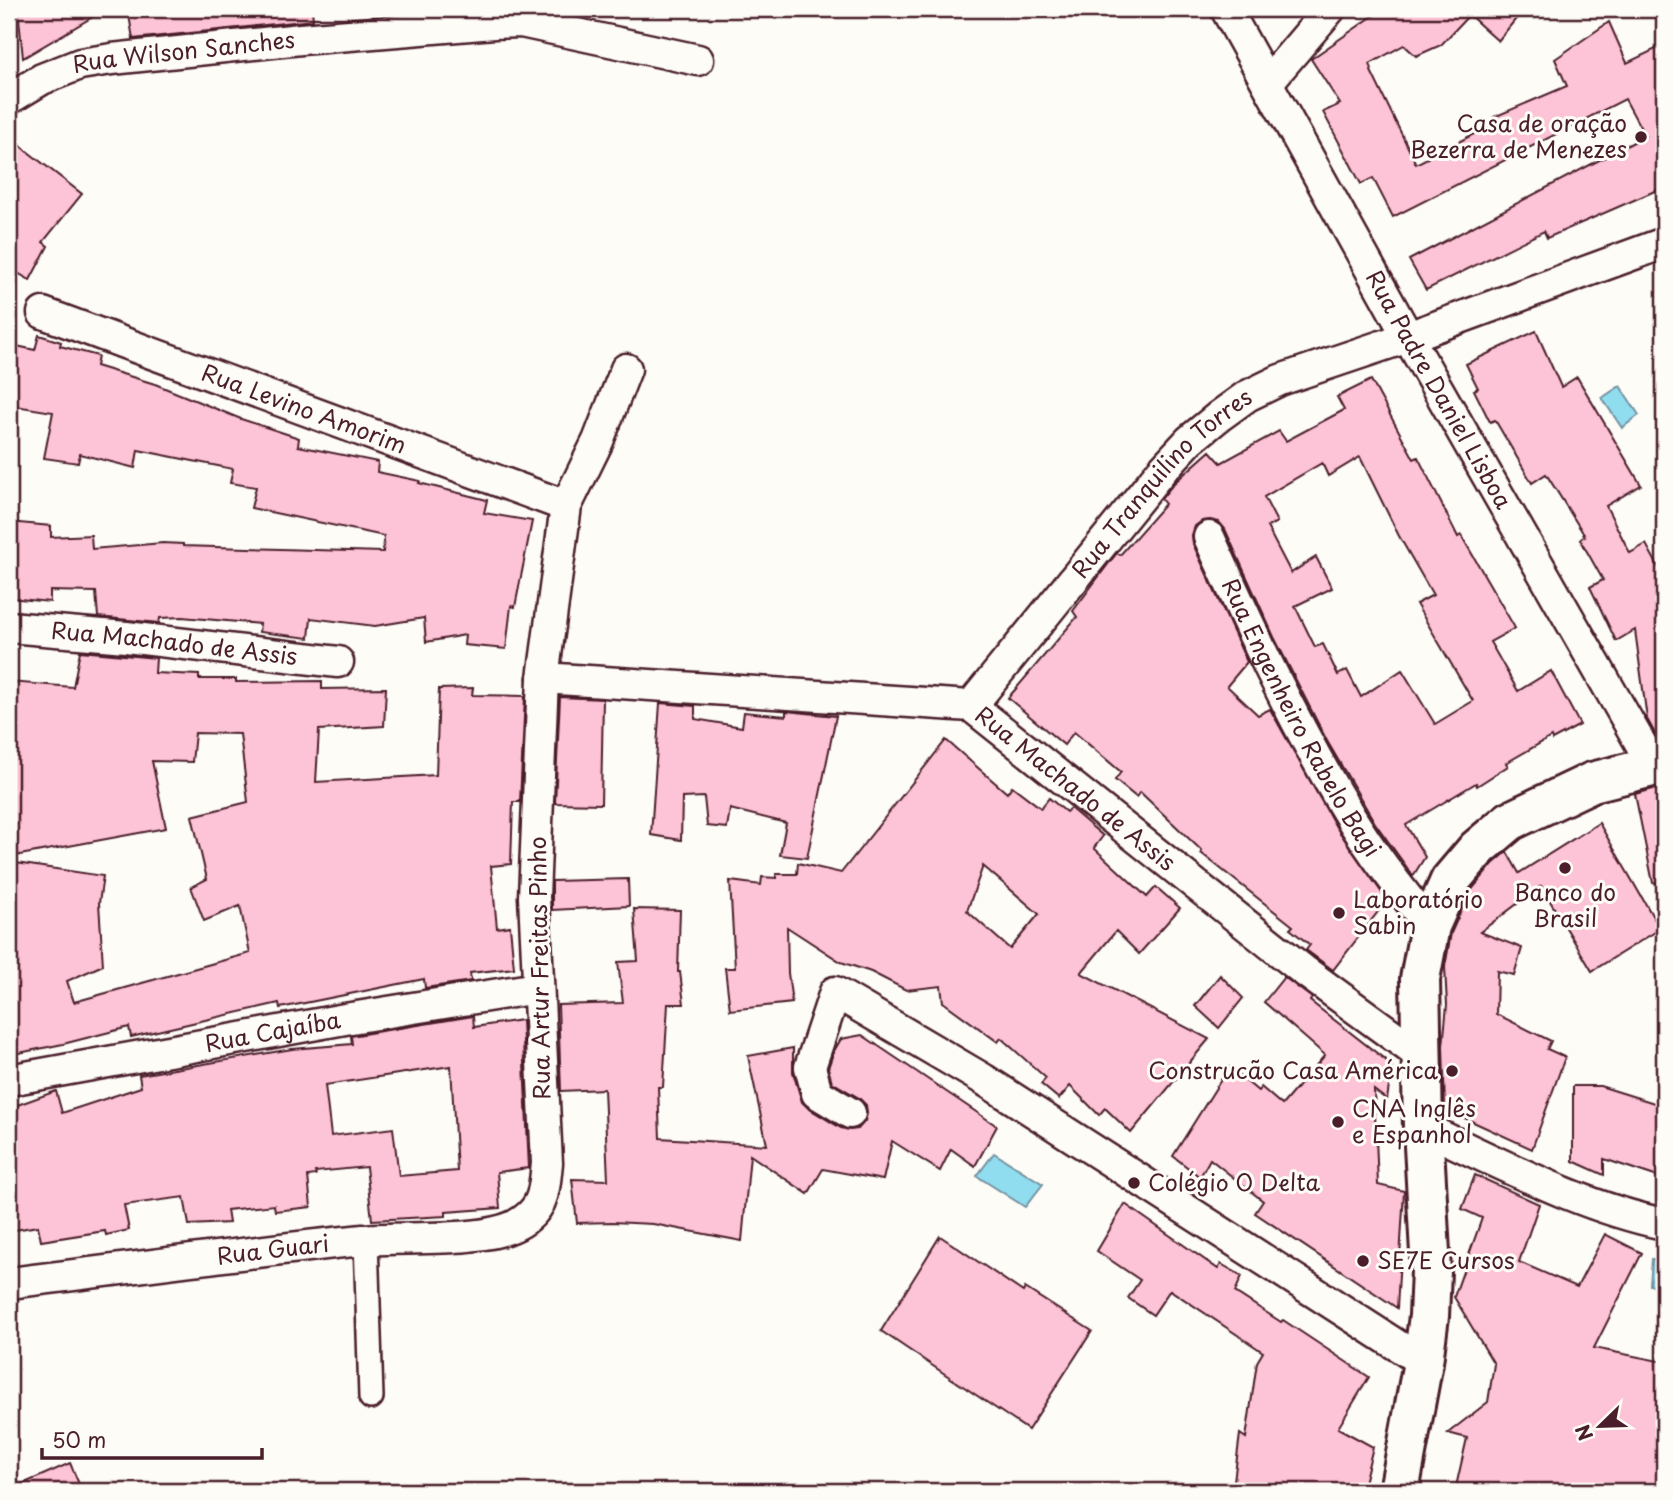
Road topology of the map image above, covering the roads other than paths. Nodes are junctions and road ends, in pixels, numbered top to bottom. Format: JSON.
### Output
{"nodes":[{"id":1,"x":1226,"y":9,"type":"edge"},
{"id":2,"x":1330,"y":9,"type":"edge"},
{"id":3,"x":698,"y":60,"type":"dead end"},
{"id":4,"x":1268,"y":82,"type":"junction"},
{"id":5,"x":9,"y":99,"type":"edge"},
{"id":6,"x":1664,"y":243,"type":"edge"},
{"id":7,"x":43,"y":313,"type":"dead end"},
{"id":8,"x":1408,"y":337,"type":"junction"},
{"id":9,"x":626,"y":369,"type":"dead end"},
{"id":10,"x":566,"y":506,"type":"junction"},
{"id":11,"x":1209,"y":537,"type":"dead end"},
{"id":12,"x":9,"y":627,"type":"edge"},
{"id":13,"x":338,"y":662,"type":"dead end"},
{"id":14,"x":542,"y":678,"type":"junction"},
{"id":15,"x":971,"y":706,"type":"junction"},
{"id":16,"x":1659,"y":765,"type":"edge"},
{"id":17,"x":1430,"y":926,"type":"junction"},
{"id":18,"x":537,"y":988,"type":"junction"},
{"id":19,"x":1420,"y":1056,"type":"junction"},
{"id":20,"x":9,"y":1080,"type":"edge"},
{"id":21,"x":850,"y":1113,"type":"dead end"},
{"id":22,"x":1423,"y":1128,"type":"junction"},
{"id":23,"x":534,"y":1213,"type":"joint"},
{"id":24,"x":1664,"y":1224,"type":"edge"},
{"id":25,"x":366,"y":1240,"type":"junction"},
{"id":26,"x":9,"y":1283,"type":"edge"},
{"id":27,"x":1423,"y":1362,"type":"junction"},
{"id":28,"x":371,"y":1397,"type":"dead end"},
{"id":29,"x":1398,"y":1491,"type":"edge"}],
"edges":[{"from":1,"to":4,"type":"street","name":"Rua Padre Daniel Lisboa"},
{"from":2,"to":4,"type":"street"},
{"from":3,"to":5,"type":"street","name":"Rua Wilson Sanches"},
{"from":4,"to":8,"type":"street","name":"Rua Padre Daniel Lisboa"},
{"from":6,"to":8,"type":"street","name":"Rua Tranquilino Torres"},
{"from":7,"to":10,"type":"street","name":"Rua Levino Amorim"},
{"from":8,"to":15,"type":"street","name":"Rua Tranquilino Torres"},
{"from":8,"to":16,"type":"street","name":"Rua Padre Daniel Lisboa"},
{"from":9,"to":10,"type":"street"},
{"from":10,"to":14,"type":"street"},
{"from":11,"to":17,"type":"street","name":"Rua Engenheiro Rabelo Bagi"},
{"from":12,"to":13,"type":"street","name":"Rua Machado de Assis"},
{"from":14,"to":15,"type":"street","name":"Rua Machado de Assis"},
{"from":14,"to":18,"type":"street","name":"Rua Artur Freitas Pinho"},
{"from":15,"to":19,"type":"street","name":"Rua Machado de Assis"},
{"from":16,"to":17,"type":"main road"},
{"from":17,"to":19,"type":"main road"},
{"from":18,"to":20,"type":"street","name":"Rua Cajaíba"},
{"from":18,"to":23,"type":"street","name":"Rua Artur Freitas Pinho"},
{"from":19,"to":22,"type":"main road"},
{"from":21,"to":27,"type":"street"},
{"from":22,"to":24,"type":"street"},
{"from":22,"to":27,"type":"main road"},
{"from":23,"to":25,"type":"street","name":"Rua Guari"},
{"from":25,"to":26,"type":"street","name":"Rua Guari"},
{"from":25,"to":28,"type":"street"},
{"from":27,"to":29,"type":"main road"}]}
